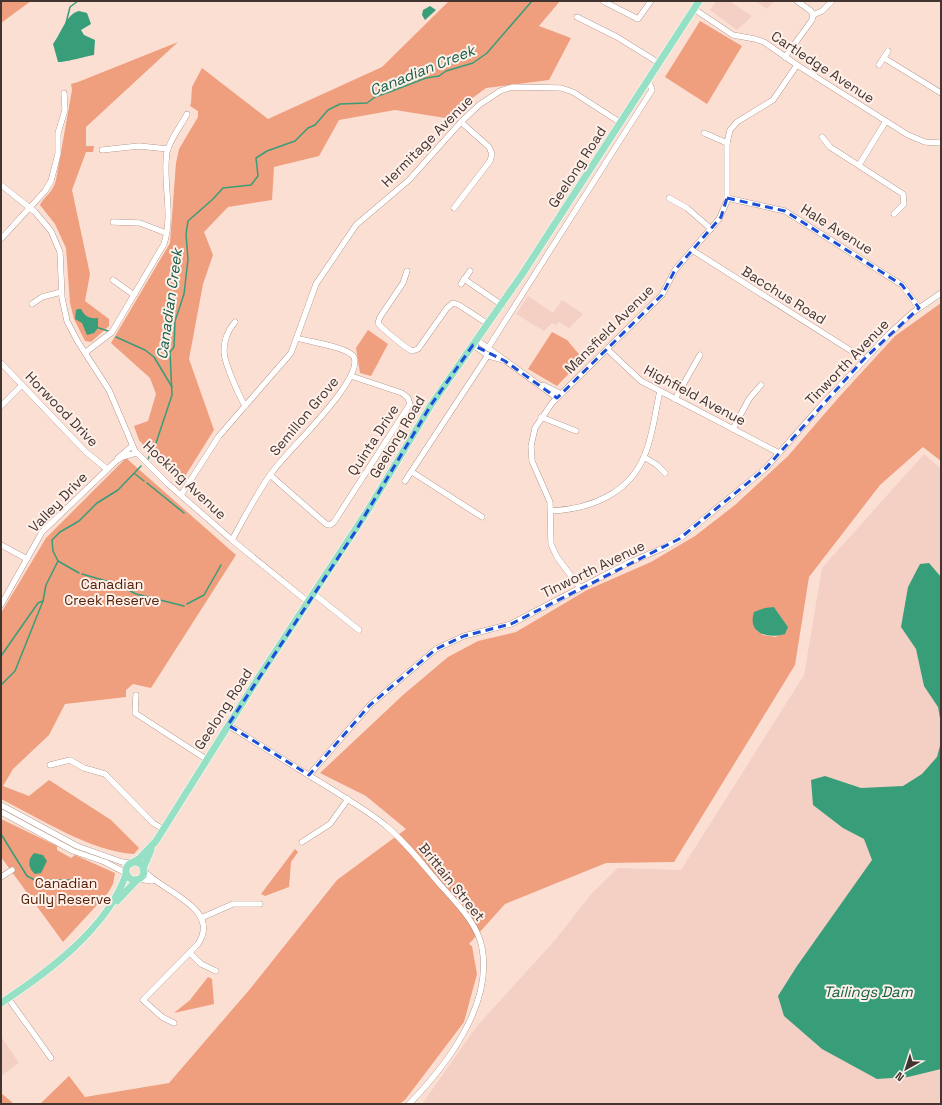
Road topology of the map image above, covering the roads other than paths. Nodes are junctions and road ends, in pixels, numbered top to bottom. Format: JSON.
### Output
{"nodes":[{"id":1,"x":603,"y":1,"type":"edge"},
{"id":2,"x":651,"y":1,"type":"edge"},
{"id":3,"x":796,"y":1,"type":"edge"},
{"id":4,"x":832,"y":1,"type":"edge"},
{"id":5,"x":695,"y":3,"type":"edge"},
{"id":6,"x":813,"y":15,"type":"junction"},
{"id":7,"x":578,"y":17,"type":"dead end"},
{"id":8,"x":888,"y":51,"type":"dead end"},
{"id":9,"x":785,"y":57,"type":"junction"},
{"id":10,"x":884,"y":58,"type":"junction"},
{"id":11,"x":659,"y":63,"type":"junction"},
{"id":12,"x":797,"y":65,"type":"junction"},
{"id":13,"x":879,"y":65,"type":"dead end"},
{"id":14,"x":648,"y":80,"type":"junction"},
{"id":15,"x":642,"y":89,"type":"junction"},
{"id":16,"x":64,"y":93,"type":"dead end"},
{"id":17,"x":941,"y":93,"type":"edge"},
{"id":18,"x":645,"y":102,"type":"junction"},
{"id":19,"x":187,"y":114,"type":"dead end"},
{"id":20,"x":461,"y":122,"type":"junction"},
{"id":21,"x":621,"y":122,"type":"junction"},
{"id":22,"x":886,"y":122,"type":"junction"},
{"id":23,"x":704,"y":133,"type":"dead end"},
{"id":24,"x":822,"y":137,"type":"dead end"},
{"id":25,"x":727,"y":143,"type":"junction"},
{"id":26,"x":941,"y":143,"type":"edge"},
{"id":27,"x":168,"y":149,"type":"junction"},
{"id":28,"x":102,"y":150,"type":"dead end"},
{"id":29,"x":859,"y":165,"type":"junction"},
{"id":30,"x":1,"y":185,"type":"edge"},
{"id":31,"x":669,"y":198,"type":"dead end"},
{"id":32,"x":727,"y":198,"type":"junction"},
{"id":33,"x":30,"y":208,"type":"junction"},
{"id":34,"x":454,"y":208,"type":"dead end"},
{"id":35,"x":894,"y":214,"type":"dead end"},
{"id":36,"x":113,"y":222,"type":"dead end"},
{"id":37,"x":711,"y":229,"type":"junction"},
{"id":38,"x":166,"y":233,"type":"junction"},
{"id":39,"x":1,"y":239,"type":"edge"},
{"id":40,"x":692,"y":250,"type":"junction"},
{"id":41,"x":407,"y":271,"type":"dead end"},
{"id":42,"x":470,"y":271,"type":"dead end"},
{"id":43,"x":113,"y":280,"type":"dead end"},
{"id":44,"x":61,"y":292,"type":"junction"},
{"id":45,"x":941,"y":293,"type":"edge"},
{"id":46,"x":134,"y":295,"type":"junction"},
{"id":47,"x":32,"y":304,"type":"dead end"},
{"id":48,"x":502,"y":305,"type":"junction"},
{"id":49,"x":919,"y":308,"type":"junction"},
{"id":50,"x":235,"y":322,"type":"dead end"},
{"id":51,"x":488,"y":324,"type":"junction"},
{"id":52,"x":297,"y":338,"type":"junction"},
{"id":53,"x":475,"y":343,"type":"junction"},
{"id":54,"x":607,"y":349,"type":"junction"},
{"id":55,"x":488,"y":351,"type":"junction"},
{"id":56,"x":86,"y":352,"type":"junction"},
{"id":57,"x":700,"y":355,"type":"dead end"},
{"id":58,"x":864,"y":359,"type":"junction"},
{"id":59,"x":1,"y":363,"type":"edge"},
{"id":60,"x":351,"y":376,"type":"junction"},
{"id":61,"x":22,"y":385,"type":"junction"},
{"id":62,"x":761,"y":385,"type":"dead end"},
{"id":63,"x":660,"y":391,"type":"junction"},
{"id":64,"x":559,"y":396,"type":"junction"},
{"id":65,"x":675,"y":399,"type":"junction"},
{"id":66,"x":1,"y":406,"type":"edge"},
{"id":67,"x":245,"y":406,"type":"junction"},
{"id":68,"x":541,"y":416,"type":"junction"},
{"id":69,"x":733,"y":429,"type":"junction"},
{"id":70,"x":576,"y":431,"type":"dead end"},
{"id":71,"x":132,"y":446,"type":"junction"},
{"id":72,"x":136,"y":453,"type":"junction"},
{"id":73,"x":779,"y":453,"type":"junction"},
{"id":74,"x":644,"y":457,"type":"junction"},
{"id":75,"x":116,"y":461,"type":"junction"},
{"id":76,"x":108,"y":469,"type":"junction"},
{"id":77,"x":412,"y":472,"type":"junction"},
{"id":78,"x":665,"y":473,"type":"dead end"},
{"id":79,"x":270,"y":475,"type":"junction"},
{"id":80,"x":405,"y":481,"type":"dead end"},
{"id":81,"x":181,"y":495,"type":"junction"},
{"id":82,"x":551,"y":511,"type":"junction"},
{"id":83,"x":482,"y":517,"type":"dead end"},
{"id":84,"x":232,"y":540,"type":"junction"},
{"id":85,"x":1,"y":544,"type":"edge"},
{"id":86,"x":26,"y":559,"type":"junction"},
{"id":87,"x":580,"y":588,"type":"junction"},
{"id":88,"x":314,"y":594,"type":"junction"},
{"id":89,"x":308,"y":602,"type":"junction"},
{"id":90,"x":1,"y":605,"type":"edge"},
{"id":91,"x":359,"y":630,"type":"dead end"},
{"id":92,"x":136,"y":695,"type":"dead end"},
{"id":93,"x":228,"y":725,"type":"junction"},
{"id":94,"x":206,"y":759,"type":"junction"},
{"id":95,"x":50,"y":765,"type":"dead end"},
{"id":96,"x":309,"y":775,"type":"junction"},
{"id":97,"x":348,"y":799,"type":"junction"},
{"id":98,"x":1,"y":805,"type":"edge"},
{"id":99,"x":1,"y":812,"type":"edge"},
{"id":100,"x":163,"y":829,"type":"junction"},
{"id":101,"x":156,"y":841,"type":"junction"},
{"id":102,"x":302,"y":842,"type":"dead end"},
{"id":103,"x":132,"y":863,"type":"junction"},
{"id":104,"x":12,"y":870,"type":"dead end"},
{"id":105,"x":143,"y":870,"type":"junction"},
{"id":106,"x":126,"y":874,"type":"junction"},
{"id":107,"x":1,"y":877,"type":"edge"},
{"id":108,"x":138,"y":879,"type":"junction"},
{"id":109,"x":156,"y":882,"type":"junction"},
{"id":110,"x":260,"y":904,"type":"dead end"},
{"id":111,"x":111,"y":906,"type":"junction"},
{"id":112,"x":201,"y":918,"type":"junction"},
{"id":113,"x":190,"y":953,"type":"junction"},
{"id":114,"x":216,"y":971,"type":"dead end"},
{"id":115,"x":8,"y":998,"type":"junction"},
{"id":116,"x":1,"y":1003,"type":"edge"},
{"id":117,"x":174,"y":1023,"type":"dead end"},
{"id":118,"x":45,"y":1050,"type":"junction"},
{"id":119,"x":51,"y":1058,"type":"dead end"},
{"id":120,"x":49,"y":1064,"type":"dead end"},
{"id":121,"x":409,"y":1104,"type":"edge"}],
"edges":[{"from":1,"to":2,"type":"street"},
{"from":3,"to":6,"type":"street"},
{"from":4,"to":6,"type":"street"},
{"from":5,"to":9,"type":"street","name":"Cartledge Avenue"},
{"from":5,"to":11,"type":"main road","name":"Geelong Road"},
{"from":6,"to":9,"type":"street"},
{"from":7,"to":11,"type":"street"},
{"from":8,"to":10,"type":"street"},
{"from":9,"to":12,"type":"street","name":"Cartledge Avenue"},
{"from":10,"to":13,"type":"street"},
{"from":10,"to":17,"type":"street"},
{"from":11,"to":14,"type":"main road","name":"Geelong Road"},
{"from":12,"to":22,"type":"street","name":"Cartledge Avenue"},
{"from":12,"to":25,"type":"street","name":"Mansfield Avenue"},
{"from":14,"to":15,"type":"main road","name":"Geelong Road"},
{"from":14,"to":18,"type":"street"},
{"from":15,"to":18,"type":"street"},
{"from":15,"to":21,"type":"main road","name":"Geelong Road"},
{"from":16,"to":33,"type":"street"},
{"from":18,"to":55,"type":"street"},
{"from":19,"to":27,"type":"street"},
{"from":20,"to":21,"type":"street","name":"Hermitage Avenue"},
{"from":20,"to":34,"type":"street"},
{"from":20,"to":52,"type":"street","name":"Hermitage Avenue"},
{"from":21,"to":48,"type":"main road","name":"Geelong Road"},
{"from":22,"to":26,"type":"street","name":"Cartledge Avenue"},
{"from":22,"to":29,"type":"street"},
{"from":23,"to":25,"type":"street"},
{"from":24,"to":29,"type":"street"},
{"from":25,"to":32,"type":"street","name":"Mansfield Avenue"},
{"from":27,"to":28,"type":"street"},
{"from":27,"to":38,"type":"street"},
{"from":29,"to":35,"type":"street"},
{"from":30,"to":33,"type":"street","name":"Hocking Avenue"},
{"from":31,"to":37,"type":"street"},
{"from":32,"to":37,"type":"street","name":"Mansfield Avenue"},
{"from":32,"to":49,"type":"street","name":"Hale Avenue"},
{"from":33,"to":39,"type":"street"},
{"from":33,"to":44,"type":"street","name":"Hocking Avenue"},
{"from":36,"to":38,"type":"street"},
{"from":37,"to":40,"type":"street","name":"Mansfield Avenue"},
{"from":38,"to":46,"type":"street"},
{"from":40,"to":54,"type":"street","name":"Mansfield Avenue"},
{"from":40,"to":58,"type":"street","name":"Bacchus Road"},
{"from":41,"to":51,"type":"street"},
{"from":42,"to":48,"type":"street"},
{"from":43,"to":46,"type":"street"},
{"from":44,"to":47,"type":"street"},
{"from":44,"to":56,"type":"street","name":"Hocking Avenue"},
{"from":45,"to":49,"type":"street","name":"Tinworth Avenue"},
{"from":46,"to":56,"type":"street"},
{"from":48,"to":51,"type":"main road","name":"Geelong Road"},
{"from":49,"to":58,"type":"street","name":"Tinworth Avenue"},
{"from":50,"to":67,"type":"street"},
{"from":51,"to":53,"type":"main road","name":"Geelong Road"},
{"from":52,"to":60,"type":"street","name":"Semillon Grove"},
{"from":52,"to":67,"type":"street","name":"Hermitage Avenue"},
{"from":53,"to":55,"type":"street"},
{"from":53,"to":88,"type":"main road","name":"Geelong Road"},
{"from":54,"to":63,"type":"street","name":"Highfield Avenue"},
{"from":54,"to":64,"type":"street","name":"Mansfield Avenue"},
{"from":55,"to":64,"type":"street"},
{"from":55,"to":77,"type":"street"},
{"from":56,"to":71,"type":"street","name":"Hocking Avenue"},
{"from":57,"to":65,"type":"street"},
{"from":58,"to":73,"type":"street","name":"Tinworth Avenue"},
{"from":59,"to":61,"type":"street","name":"Horwood Drive"},
{"from":60,"to":79,"type":"street","name":"Semillon Grove"},
{"from":60,"to":79,"type":"street","name":"Quinta Drive"},
{"from":61,"to":66,"type":"street"},
{"from":61,"to":76,"type":"street","name":"Horwood Drive"},
{"from":62,"to":69,"type":"street"},
{"from":63,"to":65,"type":"street","name":"Highfield Avenue"},
{"from":63,"to":74,"type":"street"},
{"from":64,"to":68,"type":"street","name":"Mansfield Avenue"},
{"from":65,"to":69,"type":"street","name":"Highfield Avenue"},
{"from":67,"to":81,"type":"street","name":"Hermitage Avenue"},
{"from":68,"to":70,"type":"street"},
{"from":68,"to":82,"type":"street","name":"Mansfield Avenue"},
{"from":69,"to":73,"type":"street","name":"Highfield Avenue"},
{"from":71,"to":72,"type":"street","name":"Hocking Avenue"},
{"from":71,"to":75,"type":"street","name":"Valley Drive"},
{"from":72,"to":75,"type":"street","name":"Valley Drive"},
{"from":72,"to":81,"type":"street","name":"Hocking Avenue"},
{"from":73,"to":87,"type":"street","name":"Tinworth Avenue"},
{"from":74,"to":78,"type":"street"},
{"from":74,"to":82,"type":"street"},
{"from":75,"to":76,"type":"street","name":"Valley Drive"},
{"from":76,"to":86,"type":"street","name":"Valley Drive"},
{"from":77,"to":80,"type":"street"},
{"from":77,"to":83,"type":"street"},
{"from":79,"to":84,"type":"street","name":"Semillon Grove"},
{"from":81,"to":84,"type":"street","name":"Hocking Avenue"},
{"from":82,"to":87,"type":"street","name":"Mansfield Avenue"},
{"from":84,"to":89,"type":"street","name":"Hocking Avenue"},
{"from":85,"to":86,"type":"street"},
{"from":86,"to":90,"type":"street","name":"Valley Drive"},
{"from":87,"to":96,"type":"street","name":"Tinworth Avenue"},
{"from":88,"to":89,"type":"main road","name":"Geelong Road"},
{"from":88,"to":91,"type":"street"},
{"from":89,"to":93,"type":"main road","name":"Geelong Road"},
{"from":92,"to":94,"type":"street"},
{"from":93,"to":94,"type":"main road","name":"Geelong Road"},
{"from":93,"to":96,"type":"street"},
{"from":94,"to":100,"type":"main road","name":"Geelong Road"},
{"from":95,"to":100,"type":"street"},
{"from":96,"to":97,"type":"street","name":"Brittain Street"},
{"from":97,"to":102,"type":"street"},
{"from":97,"to":121,"type":"street","name":"Brittain Street"},
{"from":98,"to":103,"type":"street"},
{"from":99,"to":106,"type":"street"},
{"from":100,"to":101,"type":"main road","name":"Geelong Road"},
{"from":101,"to":103,"type":"main road","name":"Geelong Road"},
{"from":101,"to":105,"type":"main road","name":"Geelong Road"},
{"from":103,"to":105,"type":"main road"},
{"from":103,"to":106,"type":"main road"},
{"from":104,"to":107,"type":"street"},
{"from":105,"to":108,"type":"main road"},
{"from":105,"to":109,"type":"street"},
{"from":106,"to":108,"type":"main road"},
{"from":106,"to":111,"type":"main road"},
{"from":108,"to":109,"type":"street"},
{"from":108,"to":111,"type":"main road"},
{"from":109,"to":112,"type":"street"},
{"from":110,"to":112,"type":"street"},
{"from":111,"to":115,"type":"main road"},
{"from":112,"to":113,"type":"street"},
{"from":113,"to":114,"type":"street"},
{"from":113,"to":117,"type":"street"},
{"from":115,"to":116,"type":"main road"},
{"from":115,"to":118,"type":"street"},
{"from":118,"to":119,"type":"street"},
{"from":118,"to":120,"type":"street"}]}
